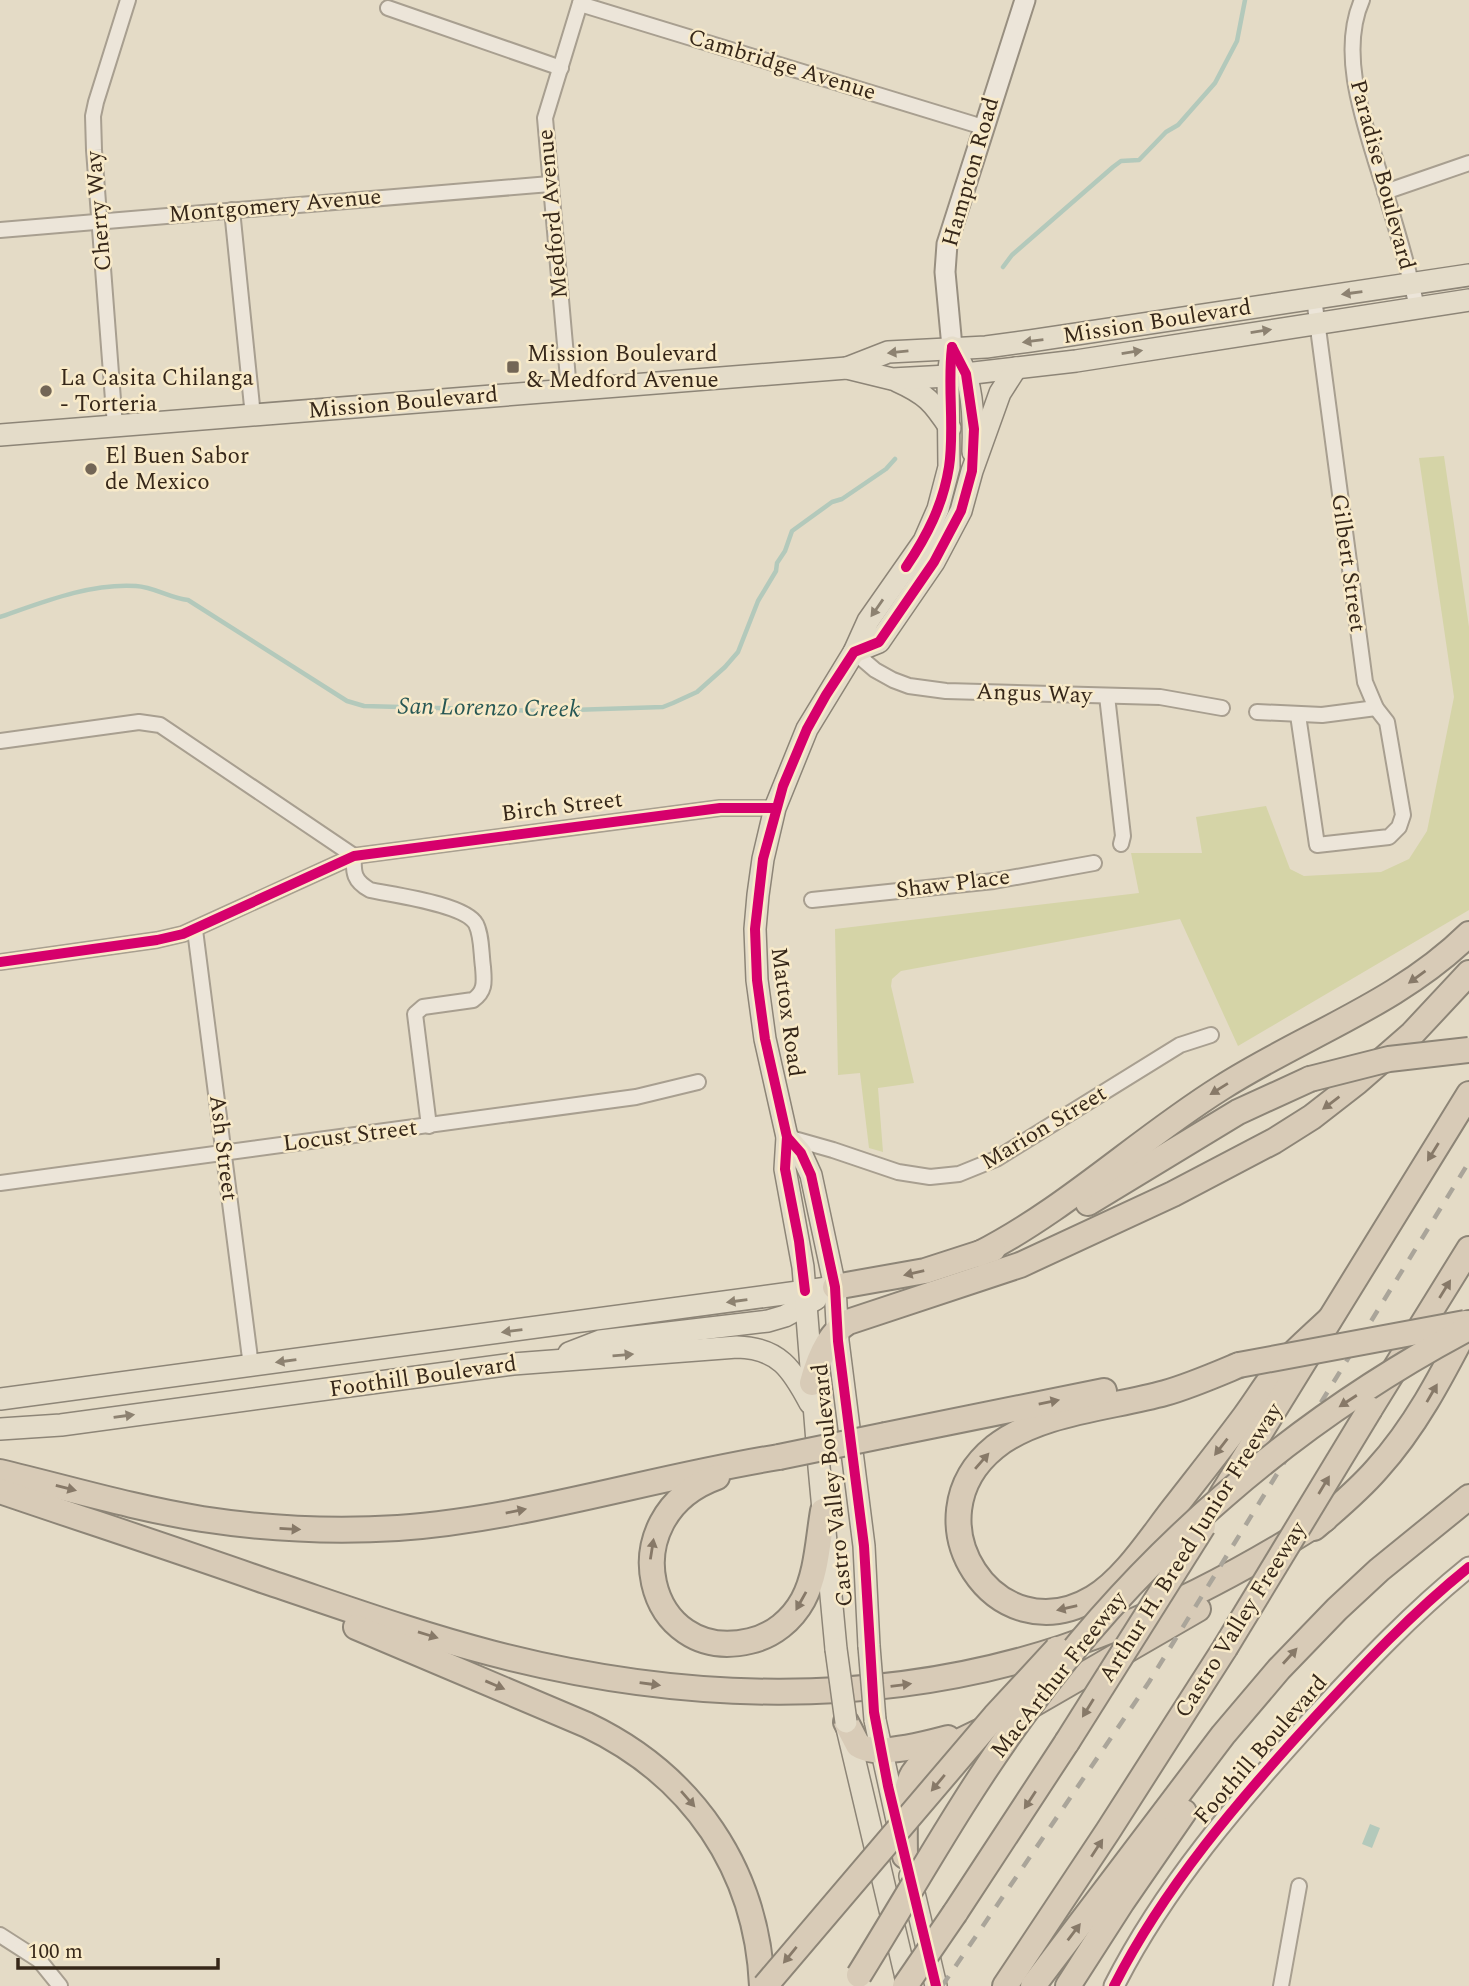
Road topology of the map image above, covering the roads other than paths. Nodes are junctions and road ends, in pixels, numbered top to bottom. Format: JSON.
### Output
{"nodes":[{"id":1,"x":128,"y":0,"type":"edge"},
{"id":2,"x":1025,"y":0,"type":"edge"},
{"id":3,"x":1362,"y":0,"type":"edge"},
{"id":4,"x":581,"y":2,"type":"edge"},
{"id":5,"x":388,"y":8,"type":"dead end"},
{"id":6,"x":561,"y":68,"type":"junction"},
{"id":7,"x":983,"y":127,"type":"junction"},
{"id":8,"x":1469,"y":163,"type":"edge"},
{"id":9,"x":550,"y":184,"type":"junction"},
{"id":10,"x":1385,"y":192,"type":"junction"},
{"id":11,"x":232,"y":210,"type":"junction"},
{"id":12,"x":100,"y":222,"type":"junction"},
{"id":13,"x":0,"y":230,"type":"edge"},
{"id":14,"x":1469,"y":275,"type":"edge"},
{"id":15,"x":1412,"y":284,"type":"junction"},
{"id":16,"x":1314,"y":298,"type":"junction"},
{"id":17,"x":1469,"y":300,"type":"edge"},
{"id":18,"x":1417,"y":308,"type":"junction"},
{"id":19,"x":1317,"y":322,"type":"junction"},
{"id":20,"x":952,"y":347,"type":"junction"},
{"id":21,"x":847,"y":368,"type":"junction"},
{"id":22,"x":1016,"y":368,"type":"junction"},
{"id":23,"x":957,"y":375,"type":"junction"},
{"id":24,"x":892,"y":379,"type":"junction"},
{"id":25,"x":569,"y":390,"type":"junction"},
{"id":26,"x":253,"y":415,"type":"junction"},
{"id":27,"x":115,"y":426,"type":"junction"},
{"id":28,"x":950,"y":428,"type":"junction"},
{"id":29,"x":0,"y":435,"type":"edge"},
{"id":30,"x":972,"y":471,"type":"junction"},
{"id":31,"x":854,"y":652,"type":"junction"},
{"id":32,"x":1107,"y":696,"type":"junction"},
{"id":33,"x":1222,"y":708,"type":"dead end"},
{"id":34,"x":1376,"y":708,"type":"junction"},
{"id":35,"x":1257,"y":712,"type":"dead end"},
{"id":36,"x":1297,"y":715,"type":"junction"},
{"id":37,"x":0,"y":741,"type":"edge"},
{"id":38,"x":775,"y":808,"type":"junction"},
{"id":39,"x":1121,"y":844,"type":"dead end"},
{"id":40,"x":354,"y":856,"type":"junction"},
{"id":41,"x":1094,"y":863,"type":"dead end"},
{"id":42,"x":812,"y":900,"type":"dead end"},
{"id":43,"x":195,"y":930,"type":"junction"},
{"id":44,"x":1469,"y":934,"type":"edge"},
{"id":45,"x":0,"y":962,"type":"edge"},
{"id":46,"x":1469,"y":973,"type":"edge"},
{"id":47,"x":1211,"y":1035,"type":"dead end"},
{"id":48,"x":1469,"y":1050,"type":"edge"},
{"id":49,"x":698,"y":1082,"type":"dead end"},
{"id":50,"x":1469,"y":1094,"type":"edge"},
{"id":51,"x":429,"y":1126,"type":"junction"},
{"id":52,"x":1200,"y":1134,"type":"junction"},
{"id":53,"x":787,"y":1137,"type":"junction"},
{"id":54,"x":224,"y":1152,"type":"junction"},
{"id":55,"x":0,"y":1183,"type":"edge"},
{"id":56,"x":1469,"y":1250,"type":"edge"},
{"id":57,"x":979,"y":1254,"type":"junction"},
{"id":58,"x":964,"y":1283,"type":"junction"},
{"id":59,"x":835,"y":1287,"type":"junction"},
{"id":60,"x":806,"y":1298,"type":"junction"},
{"id":61,"x":1329,"y":1320,"type":"junction"},
{"id":62,"x":1469,"y":1325,"type":"edge"},
{"id":63,"x":837,"y":1328,"type":"junction"},
{"id":64,"x":555,"y":1360,"type":"junction"},
{"id":65,"x":251,"y":1366,"type":"junction"},
{"id":66,"x":1239,"y":1366,"type":"junction"},
{"id":67,"x":811,"y":1382,"type":"junction"},
{"id":68,"x":0,"y":1399,"type":"edge"},
{"id":69,"x":814,"y":1411,"type":"junction"},
{"id":70,"x":0,"y":1429,"type":"edge"},
{"id":71,"x":779,"y":1457,"type":"junction"},
{"id":72,"x":0,"y":1472,"type":"edge"},
{"id":73,"x":0,"y":1491,"type":"edge"},
{"id":74,"x":1469,"y":1497,"type":"edge"},
{"id":75,"x":823,"y":1511,"type":"junction"},
{"id":76,"x":1325,"y":1519,"type":"junction"},
{"id":77,"x":108,"y":1528,"type":"junction"},
{"id":78,"x":1469,"y":1567,"type":"edge"},
{"id":79,"x":1105,"y":1612,"type":"junction"},
{"id":80,"x":1259,"y":1691,"type":"junction"},
{"id":81,"x":1014,"y":1715,"type":"junction"},
{"id":82,"x":846,"y":1722,"type":"junction"},
{"id":83,"x":881,"y":1751,"type":"junction"},
{"id":84,"x":905,"y":1856,"type":"junction"},
{"id":85,"x":1299,"y":1886,"type":"dead end"},
{"id":86,"x":0,"y":1934,"type":"edge"},
{"id":87,"x":855,"y":1980,"type":"edge"},
{"id":88,"x":60,"y":1986,"type":"edge"},
{"id":89,"x":763,"y":1986,"type":"edge"},
{"id":90,"x":906,"y":1986,"type":"edge"},
{"id":91,"x":936,"y":1986,"type":"edge"},
{"id":92,"x":1005,"y":1986,"type":"edge"},
{"id":93,"x":1033,"y":1986,"type":"edge"},
{"id":94,"x":1068,"y":1986,"type":"edge"},
{"id":95,"x":1114,"y":1986,"type":"edge"},
{"id":96,"x":1281,"y":1986,"type":"edge"}],
"edges":[{"from":1,"to":12,"type":"street","name":"Cherry Way"},
{"from":2,"to":7,"type":"main road","name":"Hampton Road"},
{"from":3,"to":10,"type":"street","name":"Paradise Boulevard"},
{"from":4,"to":6,"type":"street","name":"Medford Avenue"},
{"from":4,"to":7,"type":"street","name":"Cambridge Avenue"},
{"from":5,"to":6,"type":"street"},
{"from":6,"to":9,"type":"street","name":"Medford Avenue"},
{"from":7,"to":20,"type":"main road","name":"Hampton Road"},
{"from":8,"to":10,"type":"street"},
{"from":9,"to":11,"type":"street","name":"Montgomery Avenue"},
{"from":9,"to":25,"type":"street","name":"Medford Avenue"},
{"from":10,"to":15,"type":"street","name":"Paradise Boulevard"},
{"from":11,"to":12,"type":"street","name":"Montgomery Avenue"},
{"from":11,"to":26,"type":"street"},
{"from":12,"to":13,"type":"street","name":"Montgomery Avenue"},
{"from":12,"to":27,"type":"street","name":"Cherry Way"},
{"from":14,"to":15,"type":"main road","name":"Mission Boulevard"},
{"from":15,"to":16,"type":"main road","name":"Mission Boulevard","one_way":true},
{"from":15,"to":18,"type":"street","name":"Paradise Boulevard"},
{"from":16,"to":19,"type":"street","name":"Gilbert Street"},
{"from":16,"to":20,"type":"main road","name":"Mission Boulevard","one_way":true},
{"from":17,"to":18,"type":"main road","name":"Mission Boulevard"},
{"from":18,"to":19,"type":"main road","name":"Mission Boulevard"},
{"from":22,"to":19,"type":"main road","name":"Mission Boulevard","one_way":true},
{"from":19,"to":34,"type":"street","name":"Gilbert Street"},
{"from":20,"to":21,"type":"main road","name":"Mission Boulevard","one_way":true},
{"from":20,"to":23,"type":"main road","name":"Mattox Road"},
{"from":21,"to":24,"type":"main road","name":"Mission Boulevard"},
{"from":21,"to":25,"type":"main road","name":"Mission Boulevard"},
{"from":22,"to":23,"type":"main road","name":"Mission Boulevard"},
{"from":22,"to":30,"type":"main road","name":"Mattox Road"},
{"from":23,"to":24,"type":"main road","name":"Mission Boulevard"},
{"from":23,"to":28,"type":"main road","name":"Mattox Road"},
{"from":23,"to":30,"type":"main road","name":"Mattox Road"},
{"from":24,"to":28,"type":"main road"},
{"from":25,"to":26,"type":"main road","name":"Mission Boulevard"},
{"from":26,"to":27,"type":"main road","name":"Mission Boulevard"},
{"from":27,"to":29,"type":"main road","name":"Mission Boulevard"},
{"from":28,"to":31,"type":"main road","name":"Mattox Road","one_way":true},
{"from":30,"to":31,"type":"main road","name":"Mattox Road"},
{"from":31,"to":32,"type":"street","name":"Angus Way"},
{"from":31,"to":38,"type":"main road","name":"Mattox Road"},
{"from":32,"to":33,"type":"street","name":"Angus Way"},
{"from":32,"to":39,"type":"street"},
{"from":34,"to":36,"type":"street"},
{"from":34,"to":36,"type":"street","name":"Gilbert Street"},
{"from":35,"to":36,"type":"street"},
{"from":37,"to":40,"type":"street"},
{"from":38,"to":40,"type":"street","name":"Birch Street"},
{"from":38,"to":53,"type":"main road","name":"Mattox Road"},
{"from":40,"to":43,"type":"street","name":"Birch Street"},
{"from":40,"to":51,"type":"street"},
{"from":41,"to":42,"type":"street","name":"Shaw Place"},
{"from":43,"to":45,"type":"street","name":"Birch Street"},
{"from":43,"to":54,"type":"street","name":"Ash Street"},
{"from":44,"to":57,"type":"highway","one_way":true},
{"from":46,"to":58,"type":"highway","one_way":true},
{"from":47,"to":53,"type":"street","name":"Marion Street"},
{"from":48,"to":52,"type":"highway","bridge":true},
{"from":49,"to":51,"type":"street","name":"Locust Street"},
{"from":50,"to":61,"type":"highway","name":"Arthur H. Breed Junior Freeway","one_way":true},
{"from":51,"to":54,"type":"street","name":"Locust Street"},
{"from":52,"to":57,"type":"highway"},
{"from":52,"to":58,"type":"highway"},
{"from":53,"to":59,"type":"main road","name":"Castro Valley Boulevard"},
{"from":53,"to":60,"type":"main road","name":"Castro Valley Boulevard"},
{"from":54,"to":55,"type":"street","name":"Locust Street"},
{"from":54,"to":65,"type":"street","name":"Ash Street"},
{"from":92,"to":56,"type":"highway","name":"Castro Valley Freeway","one_way":true,"bridge":true},
{"from":57,"to":59,"type":"highway","one_way":true},
{"from":58,"to":63,"type":"highway"},
{"from":59,"to":60,"type":"main road"},
{"from":59,"to":63,"type":"main road","name":"Castro Valley Boulevard"},
{"from":60,"to":64,"type":"main road","name":"Foothill Boulevard"},
{"from":60,"to":65,"type":"main road","name":"Foothill Boulevard","one_way":true},
{"from":60,"to":67,"type":"main road","name":"Castro Valley Boulevard"},
{"from":61,"to":66,"type":"highway","one_way":true},
{"from":61,"to":90,"type":"highway","name":"Arthur H. Breed Junior Freeway","one_way":true,"bridge":true},
{"from":62,"to":66,"type":"highway","bridge":true},
{"from":76,"to":62,"type":"highway","one_way":true},
{"from":62,"to":79,"type":"highway","name":"MacArthur Freeway","one_way":true,"bridge":true},
{"from":63,"to":67,"type":"highway"},
{"from":63,"to":83,"type":"main road","name":"Castro Valley Boulevard","bridge":true},
{"from":64,"to":69,"type":"main road","one_way":true},
{"from":70,"to":64,"type":"main road","name":"Foothill Boulevard","one_way":true},
{"from":65,"to":68,"type":"main road","name":"Foothill Boulevard"},
{"from":71,"to":66,"type":"highway","one_way":true,"bridge":true},
{"from":67,"to":69,"type":"main road","name":"Castro Valley Boulevard"},
{"from":69,"to":75,"type":"main road","name":"Castro Valley Boulevard"},
{"from":72,"to":71,"type":"highway","one_way":true},
{"from":75,"to":71,"type":"highway","one_way":true},
{"from":73,"to":77,"type":"highway"},
{"from":80,"to":74,"type":"highway","one_way":true},
{"from":75,"to":82,"type":"main road","name":"Castro Valley Boulevard","bridge":true},
{"from":77,"to":76,"type":"highway","one_way":true},
{"from":76,"to":81,"type":"highway"},
{"from":77,"to":89,"type":"highway","one_way":true},
{"from":78,"to":95,"type":"main road","name":"Foothill Boulevard"},
{"from":79,"to":87,"type":"highway","name":"MacArthur Freeway","bridge":true},
{"from":79,"to":89,"type":"highway","one_way":true,"bridge":true},
{"from":93,"to":80,"type":"highway","one_way":true},
{"from":80,"to":94,"type":"highway"},
{"from":81,"to":83,"type":"highway"},
{"from":81,"to":84,"type":"highway"},
{"from":82,"to":83,"type":"highway"},
{"from":82,"to":90,"type":"main road","name":"Castro Valley Boulevard"},
{"from":83,"to":84,"type":"main road","name":"Castro Valley Boulevard"},
{"from":84,"to":91,"type":"main road","name":"Castro Valley Boulevard"},
{"from":85,"to":96,"type":"street"},
{"from":86,"to":88,"type":"street"}]}
